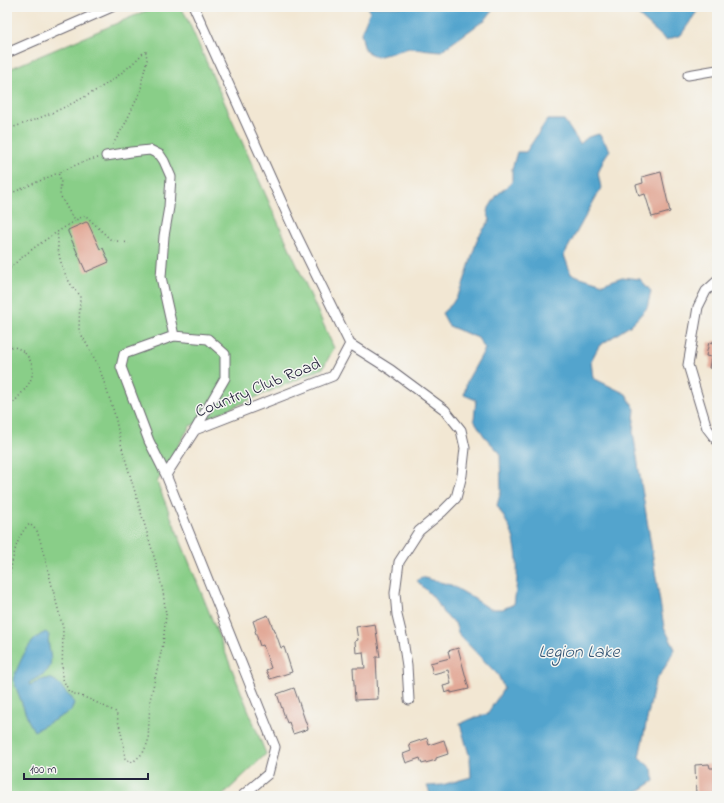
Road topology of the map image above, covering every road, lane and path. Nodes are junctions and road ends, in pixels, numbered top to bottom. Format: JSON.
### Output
{"nodes":[{"id":1,"x":112,"y":7,"type":"edge"},
{"id":2,"x":194,"y":7,"type":"edge"},
{"id":3,"x":7,"y":53,"type":"edge"},
{"id":4,"x":717,"y":70,"type":"edge"},
{"id":5,"x":688,"y":75,"type":"dead end"},
{"id":6,"x":7,"y":129,"type":"edge"},
{"id":7,"x":106,"y":156,"type":"junction"},
{"id":8,"x":58,"y":173,"type":"junction"},
{"id":9,"x":7,"y":195,"type":"edge"},
{"id":10,"x":76,"y":220,"type":"junction"},
{"id":11,"x":57,"y":232,"type":"junction"},
{"id":12,"x":129,"y":243,"type":"dead end"},
{"id":13,"x":7,"y":272,"type":"edge"},
{"id":14,"x":717,"y":281,"type":"edge"},
{"id":15,"x":174,"y":336,"type":"junction"},
{"id":16,"x":350,"y":344,"type":"junction"},
{"id":17,"x":7,"y":346,"type":"edge"},
{"id":18,"x":7,"y":411,"type":"edge"},
{"id":19,"x":195,"y":430,"type":"junction"},
{"id":20,"x":717,"y":441,"type":"edge"},
{"id":21,"x":166,"y":475,"type":"junction"},
{"id":22,"x":7,"y":589,"type":"edge"},
{"id":23,"x":409,"y":700,"type":"dead end"},
{"id":24,"x":242,"y":796,"type":"edge"}],
"edges":[{"from":1,"to":3,"type":"street"},
{"from":2,"to":16,"type":"street"},
{"from":4,"to":5,"type":"street"},
{"from":6,"to":7,"type":"path"},
{"from":7,"to":8,"type":"path"},
{"from":7,"to":15,"type":"street"},
{"from":8,"to":9,"type":"path"},
{"from":8,"to":10,"type":"path"},
{"from":10,"to":11,"type":"path"},
{"from":10,"to":12,"type":"path"},
{"from":11,"to":13,"type":"path"},
{"from":11,"to":22,"type":"path"},
{"from":14,"to":20,"type":"street"},
{"from":15,"to":19,"type":"street"},
{"from":15,"to":21,"type":"street"},
{"from":16,"to":19,"type":"street","name":"Country Club Road"},
{"from":16,"to":23,"type":"street"},
{"from":17,"to":18,"type":"path"},
{"from":19,"to":21,"type":"street","name":"Country Club Road"},
{"from":21,"to":24,"type":"street"}]}
